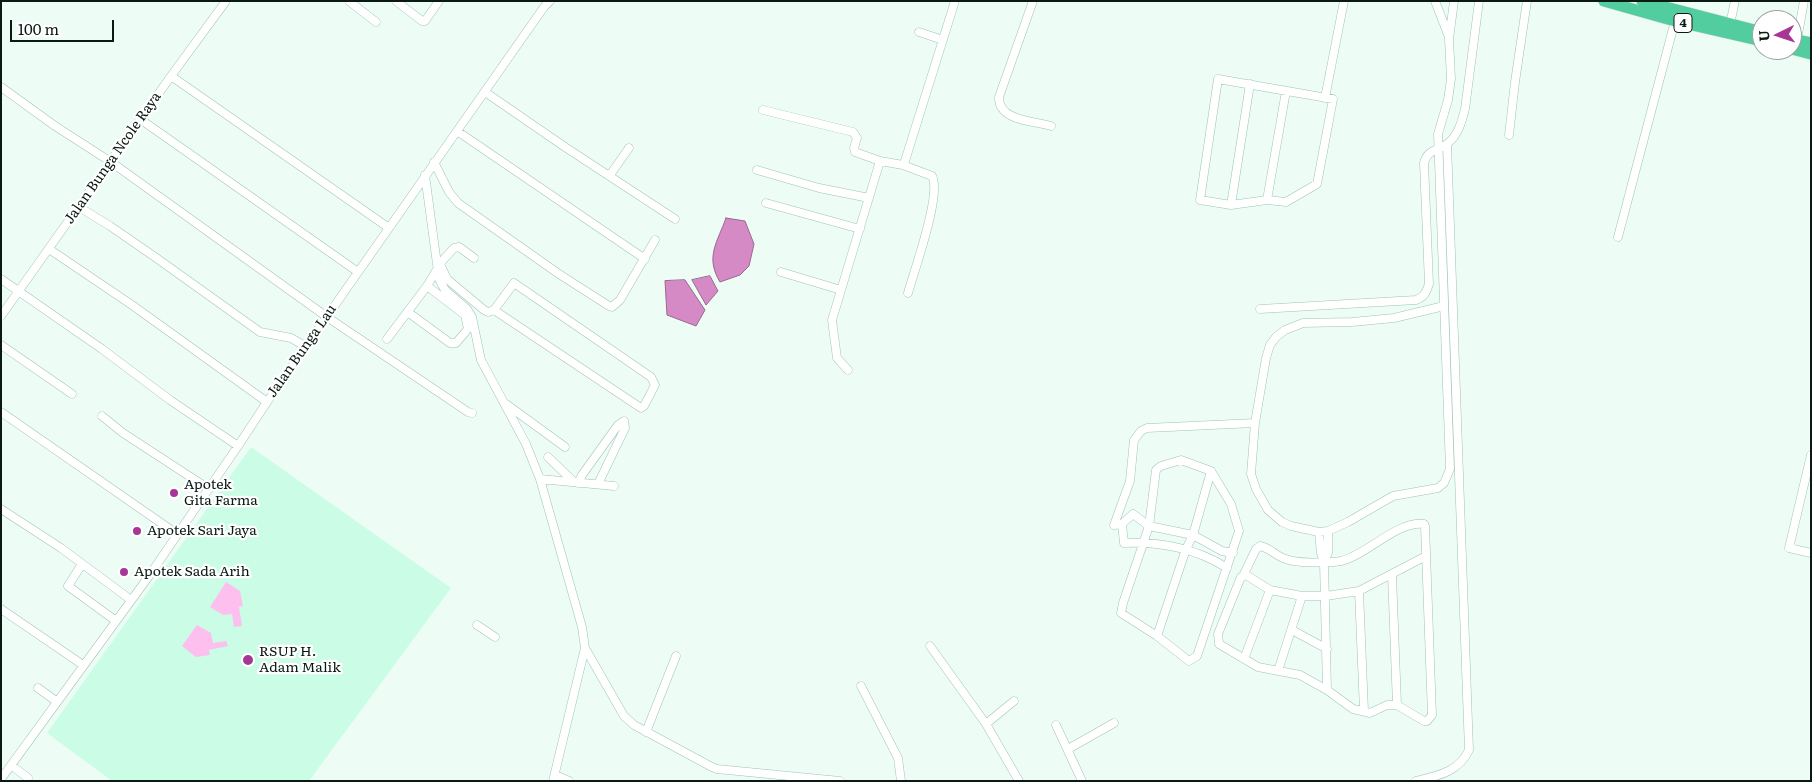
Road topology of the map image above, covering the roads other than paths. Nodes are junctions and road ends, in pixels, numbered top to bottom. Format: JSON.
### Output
{"nodes":[{"id":1,"x":226,"y":1,"type":"edge"},
{"id":2,"x":349,"y":1,"type":"edge"},
{"id":3,"x":396,"y":1,"type":"edge"},
{"id":4,"x":438,"y":1,"type":"edge"},
{"id":5,"x":550,"y":1,"type":"edge"},
{"id":6,"x":955,"y":1,"type":"edge"},
{"id":7,"x":1032,"y":1,"type":"edge"},
{"id":8,"x":1344,"y":1,"type":"edge"},
{"id":9,"x":1435,"y":1,"type":"edge"},
{"id":10,"x":1454,"y":1,"type":"edge"},
{"id":11,"x":1479,"y":1,"type":"edge"},
{"id":12,"x":1527,"y":1,"type":"edge"},
{"id":13,"x":1604,"y":1,"type":"edge"},
{"id":14,"x":1642,"y":1,"type":"edge"},
{"id":15,"x":1735,"y":1,"type":"edge"},
{"id":16,"x":1664,"y":9,"type":"edge"},
{"id":17,"x":1676,"y":21,"type":"junction"},
{"id":18,"x":376,"y":22,"type":"dead end"},
{"id":19,"x":1730,"y":24,"type":"junction"},
{"id":20,"x":1752,"y":30,"type":"edge"},
{"id":21,"x":919,"y":32,"type":"dead end"},
{"id":22,"x":1449,"y":39,"type":"junction"},
{"id":23,"x":943,"y":40,"type":"junction"},
{"id":24,"x":1752,"y":40,"type":"edge"},
{"id":25,"x":171,"y":76,"type":"junction"},
{"id":26,"x":1250,"y":84,"type":"junction"},
{"id":27,"x":1,"y":87,"type":"edge"},
{"id":28,"x":1286,"y":91,"type":"junction"},
{"id":29,"x":485,"y":92,"type":"junction"},
{"id":30,"x":1325,"y":98,"type":"junction"},
{"id":31,"x":763,"y":110,"type":"dead end"},
{"id":32,"x":140,"y":119,"type":"junction"},
{"id":33,"x":1051,"y":126,"type":"dead end"},
{"id":34,"x":457,"y":131,"type":"junction"},
{"id":35,"x":1509,"y":135,"type":"dead end"},
{"id":36,"x":1447,"y":144,"type":"junction"},
{"id":37,"x":629,"y":148,"type":"dead end"},
{"id":38,"x":1438,"y":148,"type":"junction"},
{"id":39,"x":880,"y":160,"type":"junction"},
{"id":40,"x":111,"y":162,"type":"junction"},
{"id":41,"x":434,"y":162,"type":"junction"},
{"id":42,"x":903,"y":165,"type":"junction"},
{"id":43,"x":758,"y":170,"type":"dead end"},
{"id":44,"x":425,"y":175,"type":"junction"},
{"id":45,"x":610,"y":175,"type":"junction"},
{"id":46,"x":869,"y":198,"type":"junction"},
{"id":47,"x":1267,"y":200,"type":"junction"},
{"id":48,"x":766,"y":203,"type":"dead end"},
{"id":49,"x":1231,"y":205,"type":"junction"},
{"id":50,"x":79,"y":207,"type":"junction"},
{"id":51,"x":675,"y":219,"type":"dead end"},
{"id":52,"x":389,"y":228,"type":"junction"},
{"id":53,"x":860,"y":229,"type":"junction"},
{"id":54,"x":1618,"y":237,"type":"dead end"},
{"id":55,"x":655,"y":240,"type":"dead end"},
{"id":56,"x":48,"y":249,"type":"junction"},
{"id":57,"x":474,"y":258,"type":"dead end"},
{"id":58,"x":645,"y":259,"type":"junction"},
{"id":59,"x":439,"y":267,"type":"junction"},
{"id":60,"x":358,"y":272,"type":"junction"},
{"id":61,"x":781,"y":272,"type":"dead end"},
{"id":62,"x":1,"y":279,"type":"edge"},
{"id":63,"x":427,"y":286,"type":"junction"},
{"id":64,"x":19,"y":290,"type":"junction"},
{"id":65,"x":841,"y":290,"type":"junction"},
{"id":66,"x":908,"y":293,"type":"dead end"},
{"id":67,"x":1444,"y":306,"type":"junction"},
{"id":68,"x":1260,"y":309,"type":"dead end"},
{"id":69,"x":494,"y":310,"type":"junction"},
{"id":70,"x":409,"y":312,"type":"junction"},
{"id":71,"x":1,"y":316,"type":"edge"},
{"id":72,"x":327,"y":316,"type":"junction"},
{"id":73,"x":387,"y":340,"type":"dead end"},
{"id":74,"x":1,"y":345,"type":"edge"},
{"id":75,"x":305,"y":346,"type":"junction"},
{"id":76,"x":848,"y":370,"type":"dead end"},
{"id":77,"x":72,"y":394,"type":"dead end"},
{"id":78,"x":267,"y":402,"type":"junction"},
{"id":79,"x":505,"y":402,"type":"junction"},
{"id":80,"x":1,"y":412,"type":"edge"},
{"id":81,"x":472,"y":413,"type":"dead end"},
{"id":82,"x":102,"y":416,"type":"dead end"},
{"id":83,"x":1254,"y":423,"type":"junction"},
{"id":84,"x":238,"y":446,"type":"junction"},
{"id":85,"x":565,"y":447,"type":"dead end"},
{"id":86,"x":1811,"y":455,"type":"edge"},
{"id":87,"x":548,"y":457,"type":"dead end"},
{"id":88,"x":1211,"y":471,"type":"junction"},
{"id":89,"x":540,"y":479,"type":"junction"},
{"id":90,"x":576,"y":482,"type":"junction"},
{"id":91,"x":598,"y":484,"type":"junction"},
{"id":92,"x":614,"y":486,"type":"dead end"},
{"id":93,"x":209,"y":489,"type":"junction"},
{"id":94,"x":1,"y":509,"type":"edge"},
{"id":95,"x":1122,"y":524,"type":"junction"},
{"id":96,"x":1149,"y":526,"type":"junction"},
{"id":97,"x":1328,"y":531,"type":"junction"},
{"id":98,"x":1319,"y":532,"type":"junction"},
{"id":99,"x":177,"y":534,"type":"junction"},
{"id":100,"x":1193,"y":535,"type":"junction"},
{"id":101,"x":1142,"y":542,"type":"junction"},
{"id":102,"x":1186,"y":549,"type":"junction"},
{"id":103,"x":1233,"y":552,"type":"junction"},
{"id":104,"x":1811,"y":553,"type":"edge"},
{"id":105,"x":1426,"y":556,"type":"junction"},
{"id":106,"x":1324,"y":562,"type":"junction"},
{"id":107,"x":82,"y":564,"type":"junction"},
{"id":108,"x":1227,"y":568,"type":"junction"},
{"id":109,"x":1392,"y":575,"type":"junction"},
{"id":110,"x":1243,"y":576,"type":"junction"},
{"id":111,"x":1270,"y":590,"type":"junction"},
{"id":112,"x":1359,"y":591,"type":"junction"},
{"id":113,"x":1302,"y":596,"type":"junction"},
{"id":114,"x":1326,"y":596,"type":"junction"},
{"id":115,"x":132,"y":600,"type":"junction"},
{"id":116,"x":1,"y":609,"type":"edge"},
{"id":117,"x":116,"y":621,"type":"junction"},
{"id":118,"x":477,"y":625,"type":"dead end"},
{"id":119,"x":1292,"y":630,"type":"junction"},
{"id":120,"x":1156,"y":636,"type":"junction"},
{"id":121,"x":495,"y":637,"type":"dead end"},
{"id":122,"x":930,"y":646,"type":"dead end"},
{"id":123,"x":585,"y":648,"type":"junction"},
{"id":124,"x":1327,"y":649,"type":"junction"},
{"id":125,"x":676,"y":656,"type":"dead end"},
{"id":126,"x":1244,"y":659,"type":"junction"},
{"id":127,"x":83,"y":666,"type":"junction"},
{"id":128,"x":1278,"y":671,"type":"junction"},
{"id":129,"x":860,"y":686,"type":"dead end"},
{"id":130,"x":38,"y":688,"type":"dead end"},
{"id":131,"x":1328,"y":690,"type":"junction"},
{"id":132,"x":1014,"y":701,"type":"dead end"},
{"id":133,"x":56,"y":702,"type":"junction"},
{"id":134,"x":1397,"y":705,"type":"junction"},
{"id":135,"x":1364,"y":711,"type":"junction"},
{"id":136,"x":1114,"y":723,"type":"dead end"},
{"id":137,"x":986,"y":724,"type":"junction"},
{"id":138,"x":1056,"y":725,"type":"dead end"},
{"id":139,"x":646,"y":732,"type":"junction"},
{"id":140,"x":1068,"y":749,"type":"junction"},
{"id":141,"x":11,"y":765,"type":"junction"},
{"id":142,"x":28,"y":778,"type":"dead end"},
{"id":143,"x":554,"y":778,"type":"edge"},
{"id":144,"x":1,"y":779,"type":"edge"},
{"id":145,"x":569,"y":781,"type":"edge"},
{"id":146,"x":840,"y":781,"type":"edge"},
{"id":147,"x":901,"y":781,"type":"edge"},
{"id":148,"x":1019,"y":781,"type":"edge"},
{"id":149,"x":1082,"y":781,"type":"edge"},
{"id":150,"x":1416,"y":781,"type":"edge"}],
"edges":[{"from":1,"to":25,"type":"street","name":"Jalan Bunga Ncole Raya"},
{"from":2,"to":18,"type":"street"},
{"from":3,"to":4,"type":"street"},
{"from":5,"to":29,"type":"street","name":"Jalan Bunga Lau"},
{"from":6,"to":23,"type":"street"},
{"from":7,"to":33,"type":"street"},
{"from":8,"to":30,"type":"street"},
{"from":9,"to":22,"type":"street"},
{"from":10,"to":22,"type":"street"},
{"from":11,"to":36,"type":"street"},
{"from":12,"to":35,"type":"street"},
{"from":13,"to":16,"type":"highway","number":"4"},
{"from":14,"to":16,"type":"highway","number":"4"},
{"from":15,"to":19,"type":"street"},
{"from":16,"to":17,"type":"highway","number":"4"},
{"from":16,"to":19,"type":"highway","number":"4"},
{"from":17,"to":24,"type":"highway","number":"4"},
{"from":17,"to":54,"type":"street"},
{"from":19,"to":20,"type":"highway","number":"4"},
{"from":21,"to":23,"type":"street"},
{"from":22,"to":38,"type":"street"},
{"from":23,"to":42,"type":"street"},
{"from":25,"to":32,"type":"street","name":"Jalan Bunga Ncole Raya"},
{"from":25,"to":52,"type":"street"},
{"from":26,"to":28,"type":"street"},
{"from":26,"to":49,"type":"street"},
{"from":26,"to":49,"type":"street"},
{"from":27,"to":40,"type":"street"},
{"from":28,"to":30,"type":"street"},
{"from":28,"to":47,"type":"street"},
{"from":29,"to":34,"type":"street","name":"Jalan Bunga Lau"},
{"from":29,"to":45,"type":"street"},
{"from":30,"to":47,"type":"street"},
{"from":31,"to":39,"type":"street"},
{"from":32,"to":40,"type":"street","name":"Jalan Bunga Ncole Raya"},
{"from":32,"to":60,"type":"street"},
{"from":34,"to":41,"type":"street","name":"Jalan Bunga Lau"},
{"from":34,"to":58,"type":"street"},
{"from":36,"to":38,"type":"street"},
{"from":36,"to":150,"type":"street"},
{"from":37,"to":45,"type":"street"},
{"from":38,"to":67,"type":"street"},
{"from":38,"to":68,"type":"street"},
{"from":39,"to":42,"type":"street"},
{"from":39,"to":46,"type":"street"},
{"from":40,"to":50,"type":"street","name":"Jalan Bunga Ncole Raya"},
{"from":40,"to":72,"type":"street"},
{"from":41,"to":44,"type":"street","name":"Jalan Bunga Lau"},
{"from":41,"to":58,"type":"street"},
{"from":42,"to":66,"type":"street"},
{"from":43,"to":46,"type":"street"},
{"from":44,"to":52,"type":"street","name":"Jalan Bunga Lau"},
{"from":44,"to":59,"type":"street"},
{"from":45,"to":51,"type":"street"},
{"from":46,"to":53,"type":"street"},
{"from":47,"to":49,"type":"street"},
{"from":48,"to":53,"type":"street"},
{"from":50,"to":56,"type":"street","name":"Jalan Bunga Ncole Raya"},
{"from":50,"to":75,"type":"street"},
{"from":52,"to":60,"type":"street","name":"Jalan Bunga Lau"},
{"from":53,"to":65,"type":"street"},
{"from":55,"to":58,"type":"street"},
{"from":56,"to":64,"type":"street","name":"Jalan Bunga Ncole Raya"},
{"from":56,"to":78,"type":"street"},
{"from":57,"to":59,"type":"street"},
{"from":59,"to":63,"type":"street"},
{"from":59,"to":69,"type":"street"},
{"from":59,"to":79,"type":"street"},
{"from":60,"to":72,"type":"street","name":"Jalan Bunga Lau"},
{"from":61,"to":65,"type":"street"},
{"from":62,"to":64,"type":"street"},
{"from":63,"to":70,"type":"street"},
{"from":63,"to":70,"type":"street"},
{"from":64,"to":71,"type":"street","name":"Jalan Bunga Ncole Raya"},
{"from":64,"to":84,"type":"street"},
{"from":65,"to":76,"type":"street"},
{"from":67,"to":83,"type":"street"},
{"from":67,"to":97,"type":"street"},
{"from":69,"to":69,"type":"street"},
{"from":70,"to":73,"type":"street"},
{"from":72,"to":75,"type":"street","name":"Jalan Bunga Lau"},
{"from":72,"to":81,"type":"street"},
{"from":74,"to":77,"type":"street"},
{"from":75,"to":78,"type":"street","name":"Jalan Bunga Lau"},
{"from":78,"to":84,"type":"street","name":"Jalan Bunga Lau"},
{"from":79,"to":85,"type":"street"},
{"from":79,"to":89,"type":"street"},
{"from":80,"to":99,"type":"street"},
{"from":82,"to":93,"type":"street"},
{"from":83,"to":95,"type":"street"},
{"from":83,"to":98,"type":"street"},
{"from":84,"to":93,"type":"street","name":"Jalan Bunga Lau"},
{"from":86,"to":104,"type":"street"},
{"from":87,"to":90,"type":"street"},
{"from":88,"to":96,"type":"street"},
{"from":88,"to":100,"type":"street"},
{"from":88,"to":103,"type":"street"},
{"from":89,"to":90,"type":"street"},
{"from":89,"to":123,"type":"street"},
{"from":90,"to":91,"type":"street"},
{"from":90,"to":91,"type":"street"},
{"from":91,"to":92,"type":"street"},
{"from":93,"to":99,"type":"street","name":"Jalan Bunga Lau"},
{"from":94,"to":107,"type":"street"},
{"from":95,"to":96,"type":"street"},
{"from":95,"to":101,"type":"street"},
{"from":96,"to":100,"type":"street"},
{"from":96,"to":101,"type":"street"},
{"from":97,"to":98,"type":"street"},
{"from":97,"to":106,"type":"street"},
{"from":98,"to":106,"type":"street"},
{"from":99,"to":115,"type":"street","name":"Jalan Bunga Lau"},
{"from":100,"to":102,"type":"street"},
{"from":100,"to":103,"type":"street"},
{"from":101,"to":102,"type":"street"},
{"from":101,"to":120,"type":"street"},
{"from":102,"to":108,"type":"street"},
{"from":102,"to":120,"type":"street"},
{"from":103,"to":108,"type":"street"},
{"from":105,"to":106,"type":"street"},
{"from":105,"to":109,"type":"street"},
{"from":105,"to":134,"type":"street"},
{"from":106,"to":110,"type":"street"},
{"from":106,"to":114,"type":"street"},
{"from":107,"to":115,"type":"street"},
{"from":107,"to":117,"type":"street"},
{"from":108,"to":120,"type":"street"},
{"from":109,"to":112,"type":"street"},
{"from":109,"to":134,"type":"street"},
{"from":110,"to":111,"type":"street"},
{"from":110,"to":126,"type":"street"},
{"from":111,"to":113,"type":"street"},
{"from":111,"to":126,"type":"street"},
{"from":112,"to":114,"type":"street"},
{"from":112,"to":135,"type":"street"},
{"from":113,"to":114,"type":"street"},
{"from":113,"to":119,"type":"street"},
{"from":114,"to":124,"type":"street"},
{"from":115,"to":117,"type":"street","name":"Jalan Bunga Lau"},
{"from":116,"to":127,"type":"street"},
{"from":117,"to":127,"type":"street","name":"Jalan Bunga Lau"},
{"from":118,"to":121,"type":"street"},
{"from":119,"to":124,"type":"street"},
{"from":119,"to":128,"type":"street"},
{"from":122,"to":137,"type":"street"},
{"from":123,"to":139,"type":"street"},
{"from":123,"to":143,"type":"street"},
{"from":124,"to":131,"type":"street"},
{"from":125,"to":139,"type":"street"},
{"from":126,"to":128,"type":"street"},
{"from":127,"to":133,"type":"street","name":"Jalan Bunga Lau"},
{"from":128,"to":131,"type":"street"},
{"from":129,"to":147,"type":"street"},
{"from":130,"to":133,"type":"street"},
{"from":131,"to":135,"type":"street"},
{"from":132,"to":137,"type":"street"},
{"from":133,"to":141,"type":"street","name":"Jalan Bunga Lau"},
{"from":134,"to":135,"type":"street"},
{"from":136,"to":140,"type":"street"},
{"from":137,"to":148,"type":"street"},
{"from":138,"to":140,"type":"street"},
{"from":139,"to":146,"type":"street"},
{"from":140,"to":149,"type":"street"},
{"from":141,"to":142,"type":"street"},
{"from":141,"to":144,"type":"street","name":"Jalan Bunga Lau"},
{"from":143,"to":145,"type":"street"}]}
